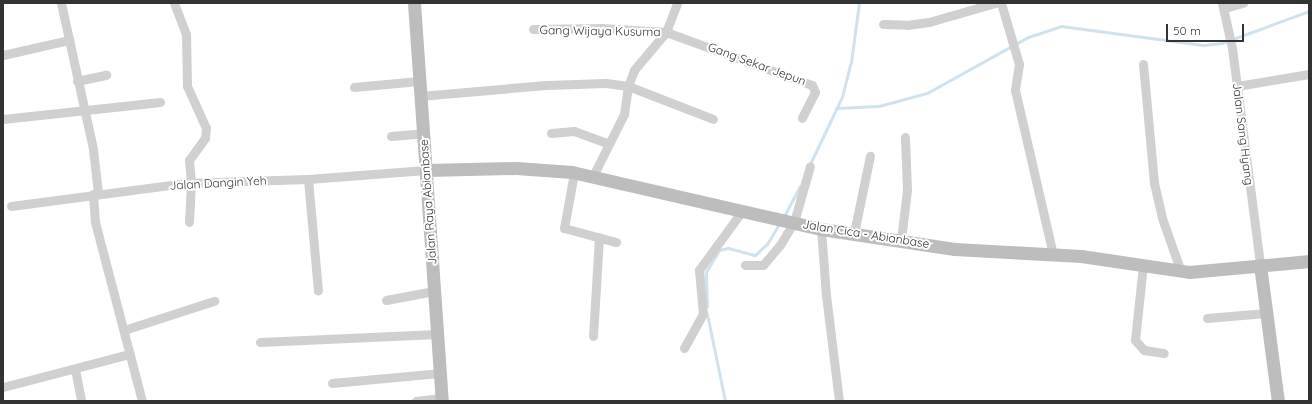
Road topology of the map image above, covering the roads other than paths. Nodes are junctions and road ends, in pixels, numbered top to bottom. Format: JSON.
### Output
{"nodes":[{"id":1,"x":61,"y":3,"type":"edge"},
{"id":2,"x":174,"y":3,"type":"edge"},
{"id":3,"x":414,"y":3,"type":"edge"},
{"id":4,"x":677,"y":3,"type":"edge"},
{"id":5,"x":995,"y":3,"type":"edge"},
{"id":6,"x":1001,"y":3,"type":"edge"},
{"id":7,"x":1243,"y":3,"type":"edge"},
{"id":8,"x":1224,"y":6,"type":"edge"},
{"id":9,"x":883,"y":24,"type":"dead end"},
{"id":10,"x":533,"y":29,"type":"dead end"},
{"id":11,"x":666,"y":32,"type":"junction"},
{"id":12,"x":69,"y":40,"type":"junction"},
{"id":13,"x":3,"y":55,"type":"edge"},
{"id":14,"x":1143,"y":64,"type":"dead end"},
{"id":15,"x":1309,"y":74,"type":"edge"},
{"id":16,"x":106,"y":75,"type":"dead end"},
{"id":17,"x":77,"y":81,"type":"junction"},
{"id":18,"x":419,"y":81,"type":"junction"},
{"id":19,"x":628,"y":86,"type":"junction"},
{"id":20,"x":1237,"y":86,"type":"junction"},
{"id":21,"x":354,"y":87,"type":"dead end"},
{"id":22,"x":420,"y":96,"type":"junction"},
{"id":23,"x":160,"y":102,"type":"dead end"},
{"id":24,"x":83,"y":111,"type":"junction"},
{"id":25,"x":802,"y":118,"type":"dead end"},
{"id":26,"x":3,"y":119,"type":"edge"},
{"id":27,"x":713,"y":119,"type":"dead end"},
{"id":28,"x":423,"y":133,"type":"junction"},
{"id":29,"x":551,"y":133,"type":"dead end"},
{"id":30,"x":391,"y":136,"type":"dead end"},
{"id":31,"x":905,"y":137,"type":"dead end"},
{"id":32,"x":609,"y":144,"type":"junction"},
{"id":33,"x":870,"y":156,"type":"dead end"},
{"id":34,"x":810,"y":166,"type":"dead end"},
{"id":35,"x":426,"y":170,"type":"junction"},
{"id":36,"x":574,"y":173,"type":"junction"},
{"id":37,"x":593,"y":176,"type":"junction"},
{"id":38,"x":308,"y":179,"type":"junction"},
{"id":39,"x":191,"y":183,"type":"junction"},
{"id":40,"x":96,"y":194,"type":"junction"},
{"id":41,"x":11,"y":206,"type":"dead end"},
{"id":42,"x":742,"y":211,"type":"junction"},
{"id":43,"x":189,"y":222,"type":"dead end"},
{"id":44,"x":792,"y":222,"type":"junction"},
{"id":45,"x":821,"y":229,"type":"junction"},
{"id":46,"x":854,"y":233,"type":"junction"},
{"id":47,"x":599,"y":237,"type":"junction"},
{"id":48,"x":901,"y":240,"type":"junction"},
{"id":49,"x":616,"y":242,"type":"dead end"},
{"id":50,"x":1053,"y":255,"type":"junction"},
{"id":51,"x":1309,"y":261,"type":"edge"},
{"id":52,"x":745,"y":265,"type":"dead end"},
{"id":53,"x":1143,"y":265,"type":"junction"},
{"id":54,"x":1260,"y":266,"type":"junction"},
{"id":55,"x":1181,"y":272,"type":"junction"},
{"id":56,"x":318,"y":291,"type":"dead end"},
{"id":57,"x":434,"y":291,"type":"junction"},
{"id":58,"x":386,"y":300,"type":"dead end"},
{"id":59,"x":214,"y":301,"type":"dead end"},
{"id":60,"x":1266,"y":313,"type":"junction"},
{"id":61,"x":1207,"y":318,"type":"dead end"},
{"id":62,"x":124,"y":330,"type":"junction"},
{"id":63,"x":437,"y":334,"type":"junction"},
{"id":64,"x":593,"y":336,"type":"dead end"},
{"id":65,"x":260,"y":342,"type":"dead end"},
{"id":66,"x":684,"y":348,"type":"dead end"},
{"id":67,"x":130,"y":354,"type":"junction"},
{"id":68,"x":1164,"y":354,"type":"dead end"},
{"id":69,"x":75,"y":369,"type":"junction"},
{"id":70,"x":439,"y":373,"type":"junction"},
{"id":71,"x":332,"y":383,"type":"dead end"},
{"id":72,"x":3,"y":387,"type":"edge"},
{"id":73,"x":441,"y":400,"type":"edge"},
{"id":74,"x":81,"y":401,"type":"edge"},
{"id":75,"x":142,"y":401,"type":"edge"},
{"id":76,"x":416,"y":401,"type":"edge"},
{"id":77,"x":839,"y":401,"type":"edge"},
{"id":78,"x":1278,"y":401,"type":"edge"}],
"edges":[{"from":1,"to":12,"type":"street"},
{"from":2,"to":39,"type":"street"},
{"from":3,"to":18,"type":"street","name":"Jalan Raya Abianbase"},
{"from":4,"to":11,"type":"street"},
{"from":5,"to":9,"type":"street"},
{"from":6,"to":50,"type":"street"},
{"from":7,"to":8,"type":"street"},
{"from":8,"to":20,"type":"street","name":"Jalan Sang Hyang"},
{"from":10,"to":11,"type":"street","name":"Gang Wijaya Kusuma"},
{"from":11,"to":19,"type":"street"},
{"from":11,"to":25,"type":"street","name":"Gang Sekar Jepun"},
{"from":12,"to":13,"type":"street"},
{"from":12,"to":17,"type":"street"},
{"from":14,"to":55,"type":"street"},
{"from":15,"to":20,"type":"street"},
{"from":16,"to":17,"type":"street"},
{"from":17,"to":24,"type":"street"},
{"from":18,"to":21,"type":"street"},
{"from":18,"to":22,"type":"street","name":"Jalan Raya Abianbase"},
{"from":19,"to":22,"type":"street"},
{"from":19,"to":27,"type":"street"},
{"from":19,"to":32,"type":"street"},
{"from":20,"to":54,"type":"street","name":"Jalan Sang Hyang"},
{"from":22,"to":28,"type":"street","name":"Jalan Raya Abianbase"},
{"from":23,"to":24,"type":"street"},
{"from":24,"to":26,"type":"street"},
{"from":24,"to":40,"type":"street"},
{"from":28,"to":30,"type":"street"},
{"from":28,"to":35,"type":"street","name":"Jalan Raya Abianbase"},
{"from":29,"to":32,"type":"street"},
{"from":31,"to":48,"type":"street"},
{"from":32,"to":37,"type":"street"},
{"from":33,"to":46,"type":"street"},
{"from":34,"to":44,"type":"street"},
{"from":35,"to":36,"type":"street","name":"Jalan Cica - Abianbase"},
{"from":35,"to":38,"type":"street","name":"Jalan Dangin Yeh"},
{"from":35,"to":57,"type":"street","name":"Jalan Raya Abianbase"},
{"from":36,"to":37,"type":"street","name":"Jalan Cica - Abianbase"},
{"from":36,"to":47,"type":"street"},
{"from":37,"to":42,"type":"street","name":"Jalan Cica - Abianbase"},
{"from":38,"to":39,"type":"street","name":"Jalan Dangin Yeh"},
{"from":38,"to":56,"type":"street"},
{"from":39,"to":40,"type":"street","name":"Jalan Dangin Yeh"},
{"from":39,"to":43,"type":"street"},
{"from":40,"to":41,"type":"street","name":"Jalan Dangin Yeh"},
{"from":40,"to":62,"type":"street"},
{"from":42,"to":44,"type":"street","name":"Jalan Cica - Abianbase"},
{"from":42,"to":66,"type":"street"},
{"from":44,"to":45,"type":"street","name":"Jalan Cica - Abianbase"},
{"from":44,"to":52,"type":"street"},
{"from":45,"to":46,"type":"street","name":"Jalan Cica - Abianbase"},
{"from":45,"to":77,"type":"street"},
{"from":46,"to":48,"type":"street","name":"Jalan Cica - Abianbase"},
{"from":47,"to":49,"type":"street"},
{"from":47,"to":64,"type":"street"},
{"from":48,"to":50,"type":"street","name":"Jalan Cica - Abianbase"},
{"from":50,"to":53,"type":"street","name":"Jalan Cica - Abianbase"},
{"from":51,"to":54,"type":"street","name":"Jalan Cica - Abianbase"},
{"from":53,"to":55,"type":"street","name":"Jalan Cica - Abianbase"},
{"from":53,"to":68,"type":"street"},
{"from":54,"to":55,"type":"street","name":"Jalan Cica - Abianbase"},
{"from":54,"to":60,"type":"street"},
{"from":57,"to":58,"type":"street"},
{"from":57,"to":63,"type":"street","name":"Jalan Raya Abianbase"},
{"from":59,"to":62,"type":"street"},
{"from":60,"to":61,"type":"street"},
{"from":60,"to":78,"type":"street"},
{"from":62,"to":67,"type":"street"},
{"from":63,"to":65,"type":"street"},
{"from":63,"to":70,"type":"street","name":"Jalan Raya Abianbase"},
{"from":67,"to":69,"type":"street"},
{"from":67,"to":75,"type":"street"},
{"from":69,"to":72,"type":"street"},
{"from":69,"to":74,"type":"street"},
{"from":70,"to":71,"type":"street"},
{"from":70,"to":73,"type":"street","name":"Jalan Raya Abianbase"},
{"from":73,"to":76,"type":"street"}]}
